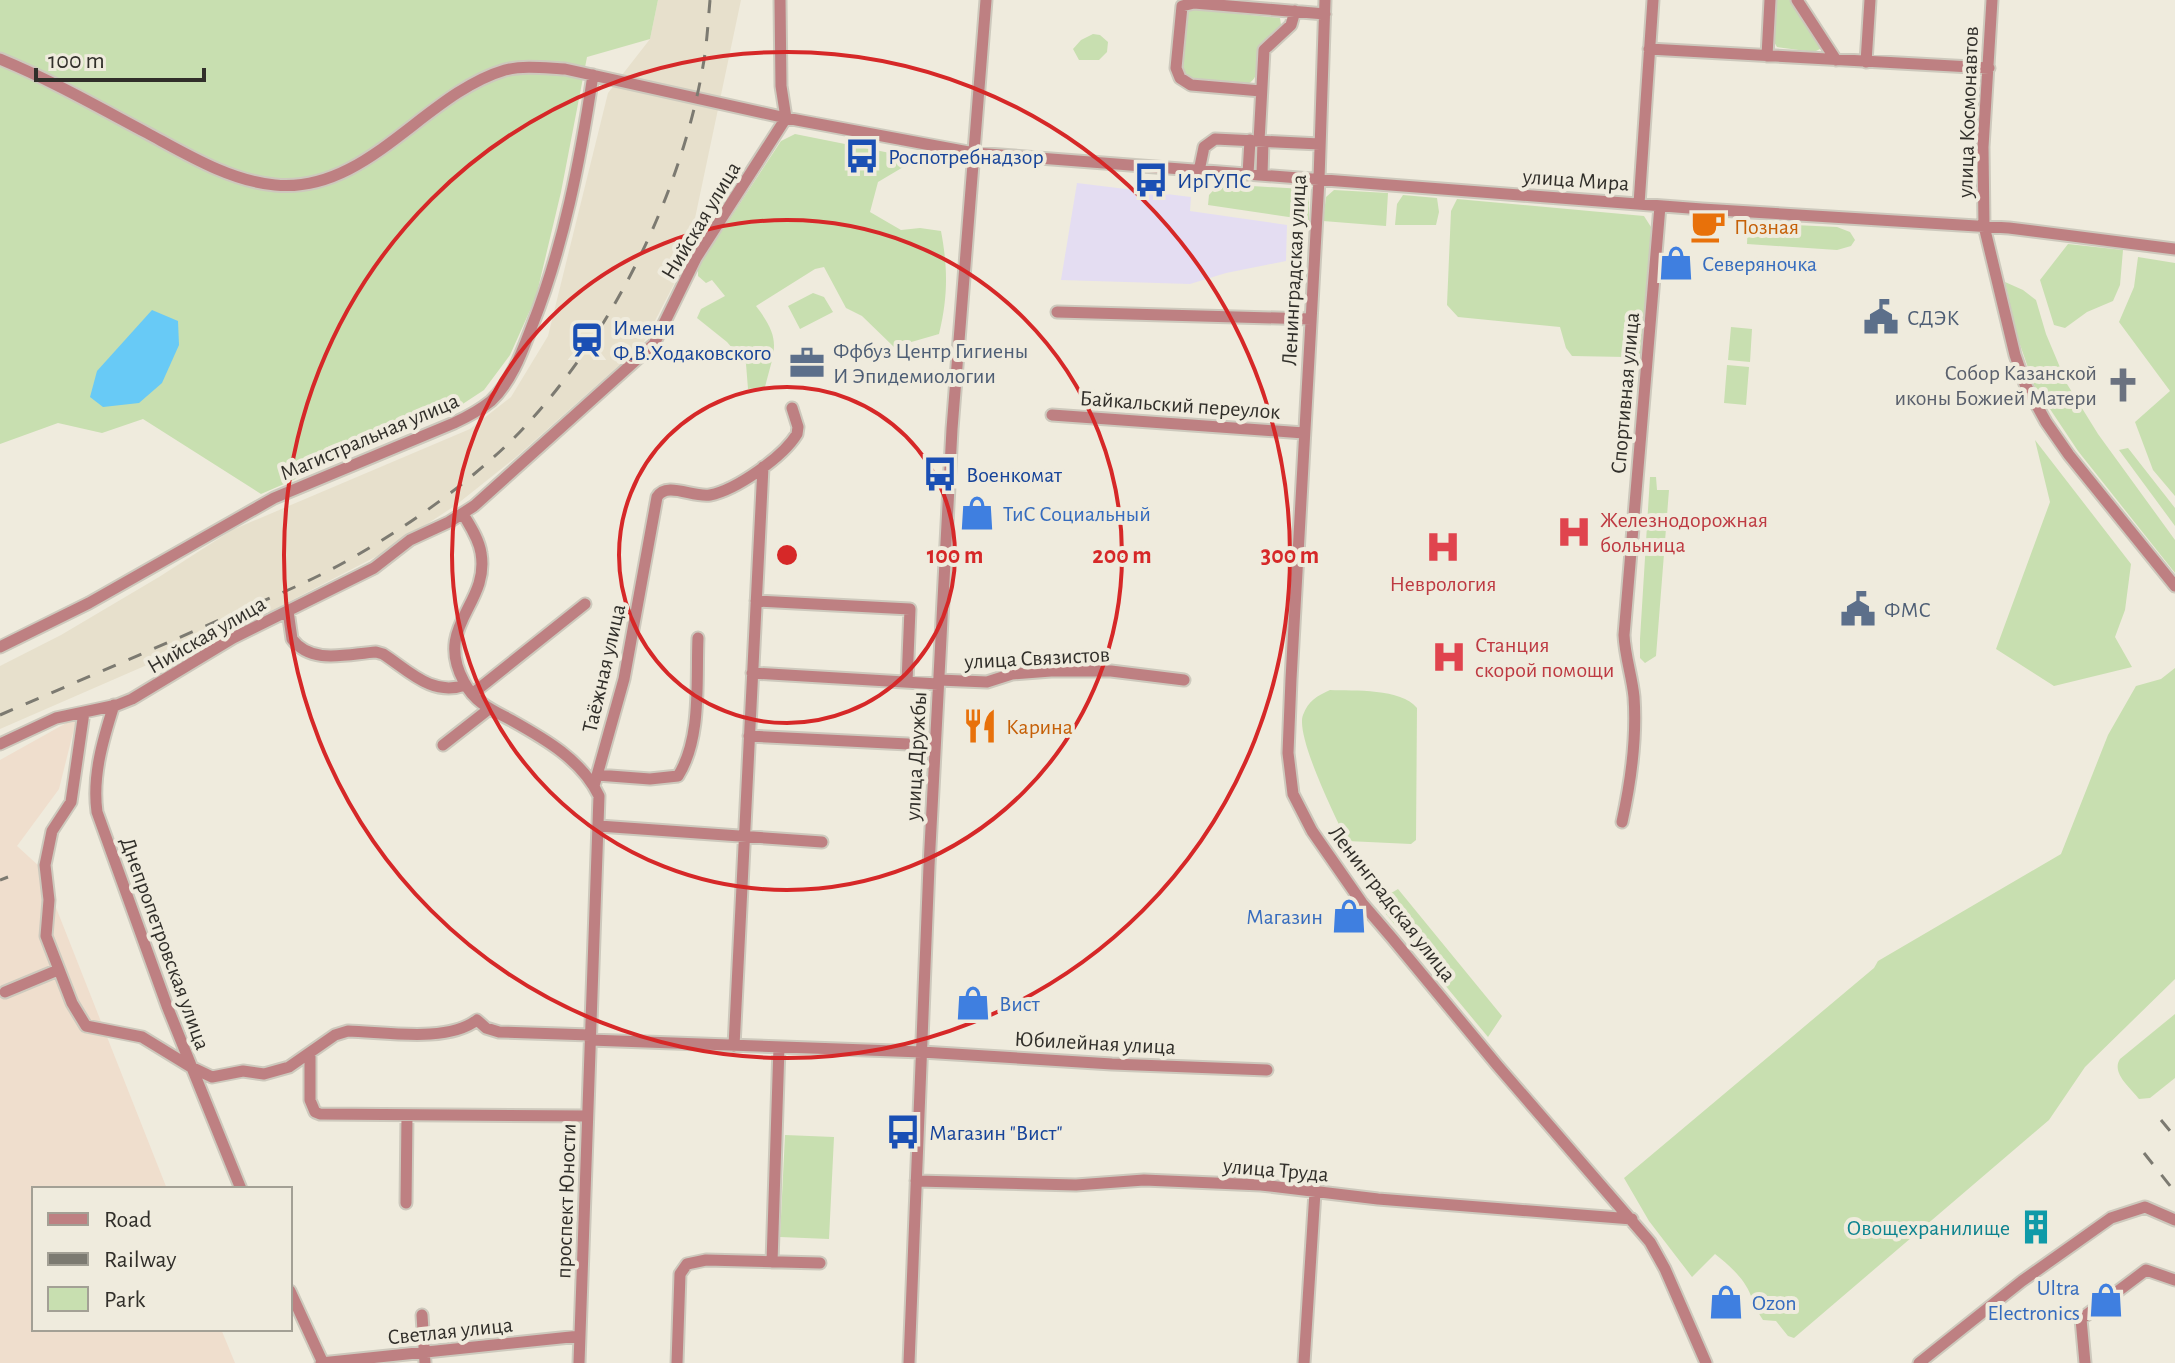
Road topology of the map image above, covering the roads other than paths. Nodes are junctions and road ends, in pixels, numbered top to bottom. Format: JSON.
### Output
{"nodes":[{"id":1,"x":780,"y":0,"type":"edge"},
{"id":2,"x":986,"y":0,"type":"edge"},
{"id":3,"x":1325,"y":0,"type":"edge"},
{"id":4,"x":1653,"y":0,"type":"edge"},
{"id":5,"x":1770,"y":0,"type":"edge"},
{"id":6,"x":1797,"y":0,"type":"edge"},
{"id":7,"x":1870,"y":0,"type":"edge"},
{"id":8,"x":1992,"y":0,"type":"edge"},
{"id":9,"x":1295,"y":11,"type":"junction"},
{"id":10,"x":1325,"y":14,"type":"junction"},
{"id":11,"x":1649,"y":49,"type":"junction"},
{"id":12,"x":1767,"y":56,"type":"junction"},
{"id":13,"x":0,"y":59,"type":"edge"},
{"id":14,"x":1836,"y":60,"type":"junction"},
{"id":15,"x":1866,"y":62,"type":"junction"},
{"id":16,"x":1989,"y":68,"type":"junction"},
{"id":17,"x":593,"y":75,"type":"junction"},
{"id":18,"x":1261,"y":91,"type":"junction"},
{"id":19,"x":786,"y":118,"type":"junction"},
{"id":20,"x":1257,"y":141,"type":"junction"},
{"id":21,"x":1320,"y":144,"type":"junction"},
{"id":22,"x":974,"y":153,"type":"junction"},
{"id":23,"x":1199,"y":171,"type":"junction"},
{"id":24,"x":1248,"y":174,"type":"junction"},
{"id":25,"x":1262,"y":175,"type":"junction"},
{"id":26,"x":1319,"y":179,"type":"junction"},
{"id":27,"x":1639,"y":204,"type":"junction"},
{"id":28,"x":1660,"y":206,"type":"junction"},
{"id":29,"x":1984,"y":226,"type":"junction"},
{"id":30,"x":2175,"y":249,"type":"edge"},
{"id":31,"x":1057,"y":312,"type":"dead end"},
{"id":32,"x":1311,"y":319,"type":"junction"},
{"id":33,"x":792,"y":408,"type":"dead end"},
{"id":34,"x":1052,"y":415,"type":"dead end"},
{"id":35,"x":1304,"y":433,"type":"junction"},
{"id":36,"x":763,"y":467,"type":"junction"},
{"id":37,"x":463,"y":514,"type":"junction"},
{"id":38,"x":2175,"y":586,"type":"edge"},
{"id":39,"x":756,"y":601,"type":"junction"},
{"id":40,"x":585,"y":604,"type":"dead end"},
{"id":41,"x":288,"y":611,"type":"junction"},
{"id":42,"x":698,"y":638,"type":"dead end"},
{"id":43,"x":0,"y":647,"type":"edge"},
{"id":44,"x":752,"y":673,"type":"junction"},
{"id":45,"x":1184,"y":680,"type":"dead end"},
{"id":46,"x":907,"y":682,"type":"junction"},
{"id":47,"x":938,"y":682,"type":"junction"},
{"id":48,"x":468,"y":690,"type":"junction"},
{"id":49,"x":114,"y":705,"type":"junction"},
{"id":50,"x":489,"y":709,"type":"junction"},
{"id":51,"x":84,"y":712,"type":"junction"},
{"id":52,"x":749,"y":736,"type":"junction"},
{"id":53,"x":0,"y":744,"type":"edge"},
{"id":54,"x":908,"y":744,"type":"dead end"},
{"id":55,"x":443,"y":745,"type":"dead end"},
{"id":56,"x":596,"y":781,"type":"junction"},
{"id":57,"x":1622,"y":822,"type":"dead end"},
{"id":58,"x":599,"y":826,"type":"junction"},
{"id":59,"x":744,"y":838,"type":"junction"},
{"id":60,"x":822,"y":842,"type":"dead end"},
{"id":61,"x":58,"y":970,"type":"junction"},
{"id":62,"x":5,"y":992,"type":"dead end"},
{"id":63,"x":590,"y":1037,"type":"junction"},
{"id":64,"x":734,"y":1046,"type":"junction"},
{"id":65,"x":779,"y":1047,"type":"junction"},
{"id":66,"x":922,"y":1052,"type":"junction"},
{"id":67,"x":310,"y":1054,"type":"junction"},
{"id":68,"x":191,"y":1067,"type":"junction"},
{"id":69,"x":1267,"y":1070,"type":"dead end"},
{"id":70,"x":407,"y":1115,"type":"junction"},
{"id":71,"x":587,"y":1116,"type":"junction"},
{"id":72,"x":916,"y":1181,"type":"junction"},
{"id":73,"x":240,"y":1187,"type":"edge"},
{"id":74,"x":1315,"y":1192,"type":"junction"},
{"id":75,"x":406,"y":1203,"type":"dead end"},
{"id":76,"x":1632,"y":1219,"type":"junction"},
{"id":77,"x":2175,"y":1220,"type":"edge"},
{"id":78,"x":772,"y":1262,"type":"junction"},
{"id":79,"x":820,"y":1263,"type":"dead end"},
{"id":80,"x":2175,"y":1280,"type":"edge"},
{"id":81,"x":292,"y":1295,"type":"edge"},
{"id":82,"x":422,"y":1315,"type":"dead end"},
{"id":83,"x":580,"y":1336,"type":"junction"},
{"id":84,"x":425,"y":1358,"type":"edge"},
{"id":85,"x":323,"y":1363,"type":"edge"},
{"id":86,"x":579,"y":1363,"type":"edge"},
{"id":87,"x":677,"y":1363,"type":"edge"},
{"id":88,"x":909,"y":1363,"type":"edge"},
{"id":89,"x":1304,"y":1363,"type":"edge"},
{"id":90,"x":1706,"y":1363,"type":"edge"},
{"id":91,"x":1919,"y":1363,"type":"edge"},
{"id":92,"x":2085,"y":1363,"type":"edge"}],
"edges":[{"from":1,"to":19,"type":"street"},
{"from":2,"to":22,"type":"street","name":"улица Дружбы"},
{"from":3,"to":10,"type":"street","name":"Ленинградская улица"},
{"from":4,"to":11,"type":"street"},
{"from":5,"to":12,"type":"street"},
{"from":6,"to":14,"type":"street"},
{"from":7,"to":15,"type":"street"},
{"from":8,"to":16,"type":"street","name":"улица Космонавтов"},
{"from":9,"to":10,"type":"street"},
{"from":9,"to":18,"type":"street"},
{"from":9,"to":18,"type":"street"},
{"from":10,"to":21,"type":"street","name":"Ленинградская улица"},
{"from":11,"to":12,"type":"street"},
{"from":11,"to":27,"type":"street"},
{"from":12,"to":14,"type":"street"},
{"from":13,"to":17,"type":"street","name":"улица Мира"},
{"from":14,"to":15,"type":"street"},
{"from":15,"to":16,"type":"street"},
{"from":16,"to":29,"type":"street","name":"улица Космонавтов"},
{"from":17,"to":19,"type":"street","name":"улица Мира"},
{"from":17,"to":43,"type":"street","name":"Магистральная улица"},
{"from":18,"to":20,"type":"street"},
{"from":19,"to":22,"type":"street","name":"улица Мира"},
{"from":19,"to":37,"type":"street","name":"Нийская улица"},
{"from":20,"to":21,"type":"street"},
{"from":20,"to":23,"type":"street"},
{"from":20,"to":24,"type":"street"},
{"from":20,"to":25,"type":"street"},
{"from":21,"to":26,"type":"street","name":"Ленинградская улица"},
{"from":22,"to":23,"type":"street","name":"улица Мира"},
{"from":22,"to":47,"type":"street","name":"улица Дружбы"},
{"from":23,"to":24,"type":"street","name":"улица Мира"},
{"from":24,"to":25,"type":"street","name":"улица Мира"},
{"from":25,"to":26,"type":"street","name":"улица Мира"},
{"from":26,"to":27,"type":"street","name":"улица Мира"},
{"from":26,"to":32,"type":"street","name":"Ленинградская улица"},
{"from":27,"to":28,"type":"street","name":"улица Мира"},
{"from":28,"to":29,"type":"street","name":"улица Мира"},
{"from":28,"to":57,"type":"street","name":"Спортивная улица"},
{"from":29,"to":30,"type":"street","name":"улица Мира"},
{"from":29,"to":38,"type":"street","name":"улица Космонавтов"},
{"from":31,"to":32,"type":"street"},
{"from":32,"to":35,"type":"street","name":"Ленинградская улица"},
{"from":33,"to":36,"type":"street","name":"Таёжная улица"},
{"from":34,"to":35,"type":"street","name":"Байкальский переулок"},
{"from":35,"to":76,"type":"street","name":"Ленинградская улица"},
{"from":36,"to":39,"type":"street"},
{"from":36,"to":56,"type":"street","name":"Таёжная улица"},
{"from":37,"to":41,"type":"street","name":"Нийская улица"},
{"from":37,"to":48,"type":"street"},
{"from":39,"to":44,"type":"street"},
{"from":39,"to":46,"type":"street"},
{"from":40,"to":48,"type":"street"},
{"from":41,"to":48,"type":"street"},
{"from":41,"to":49,"type":"street","name":"Нийская улица"},
{"from":42,"to":56,"type":"street"},
{"from":44,"to":46,"type":"street","name":"улица Связистов"},
{"from":44,"to":52,"type":"street"},
{"from":45,"to":47,"type":"street","name":"улица Связистов"},
{"from":46,"to":47,"type":"street","name":"улица Связистов"},
{"from":47,"to":66,"type":"street","name":"улица Дружбы"},
{"from":48,"to":50,"type":"street"},
{"from":49,"to":51,"type":"street","name":"Нийская улица"},
{"from":49,"to":68,"type":"street","name":"Днепропетровская улица"},
{"from":50,"to":55,"type":"street"},
{"from":50,"to":56,"type":"street"},
{"from":51,"to":53,"type":"street","name":"Нийская улица"},
{"from":51,"to":61,"type":"street"},
{"from":52,"to":54,"type":"street"},
{"from":52,"to":59,"type":"street"},
{"from":56,"to":58,"type":"street","name":"Таёжная улица"},
{"from":58,"to":59,"type":"street"},
{"from":58,"to":63,"type":"street","name":"Таёжная улица"},
{"from":59,"to":60,"type":"street"},
{"from":59,"to":64,"type":"street"},
{"from":61,"to":62,"type":"street"},
{"from":61,"to":68,"type":"street"},
{"from":63,"to":64,"type":"street","name":"Юбилейная улица"},
{"from":63,"to":67,"type":"street","name":"Юбилейная улица"},
{"from":63,"to":71,"type":"street","name":"проспект Юности"},
{"from":64,"to":65,"type":"street","name":"Юбилейная улица"},
{"from":65,"to":66,"type":"street","name":"Юбилейная улица"},
{"from":65,"to":78,"type":"street"},
{"from":66,"to":69,"type":"street","name":"Юбилейная улица"},
{"from":66,"to":72,"type":"street","name":"улица Дружбы"},
{"from":67,"to":68,"type":"street"},
{"from":67,"to":70,"type":"street"},
{"from":68,"to":73,"type":"street","name":"Днепропетровская улица"},
{"from":70,"to":71,"type":"street"},
{"from":70,"to":75,"type":"street"},
{"from":71,"to":83,"type":"street","name":"проспект Юности"},
{"from":72,"to":74,"type":"street","name":"улица Труда"},
{"from":72,"to":88,"type":"street","name":"улица Дружбы"},
{"from":74,"to":76,"type":"street","name":"улица Труда"},
{"from":74,"to":89,"type":"street"},
{"from":76,"to":90,"type":"street","name":"Ленинградская улица"},
{"from":77,"to":91,"type":"street"},
{"from":78,"to":79,"type":"street"},
{"from":78,"to":87,"type":"street"},
{"from":80,"to":92,"type":"street"},
{"from":81,"to":85,"type":"street"},
{"from":82,"to":84,"type":"street"},
{"from":83,"to":84,"type":"street","name":"Светлая улица"},
{"from":83,"to":86,"type":"street","name":"проспект Юности"},
{"from":84,"to":85,"type":"street","name":"Светлая улица"}]}
